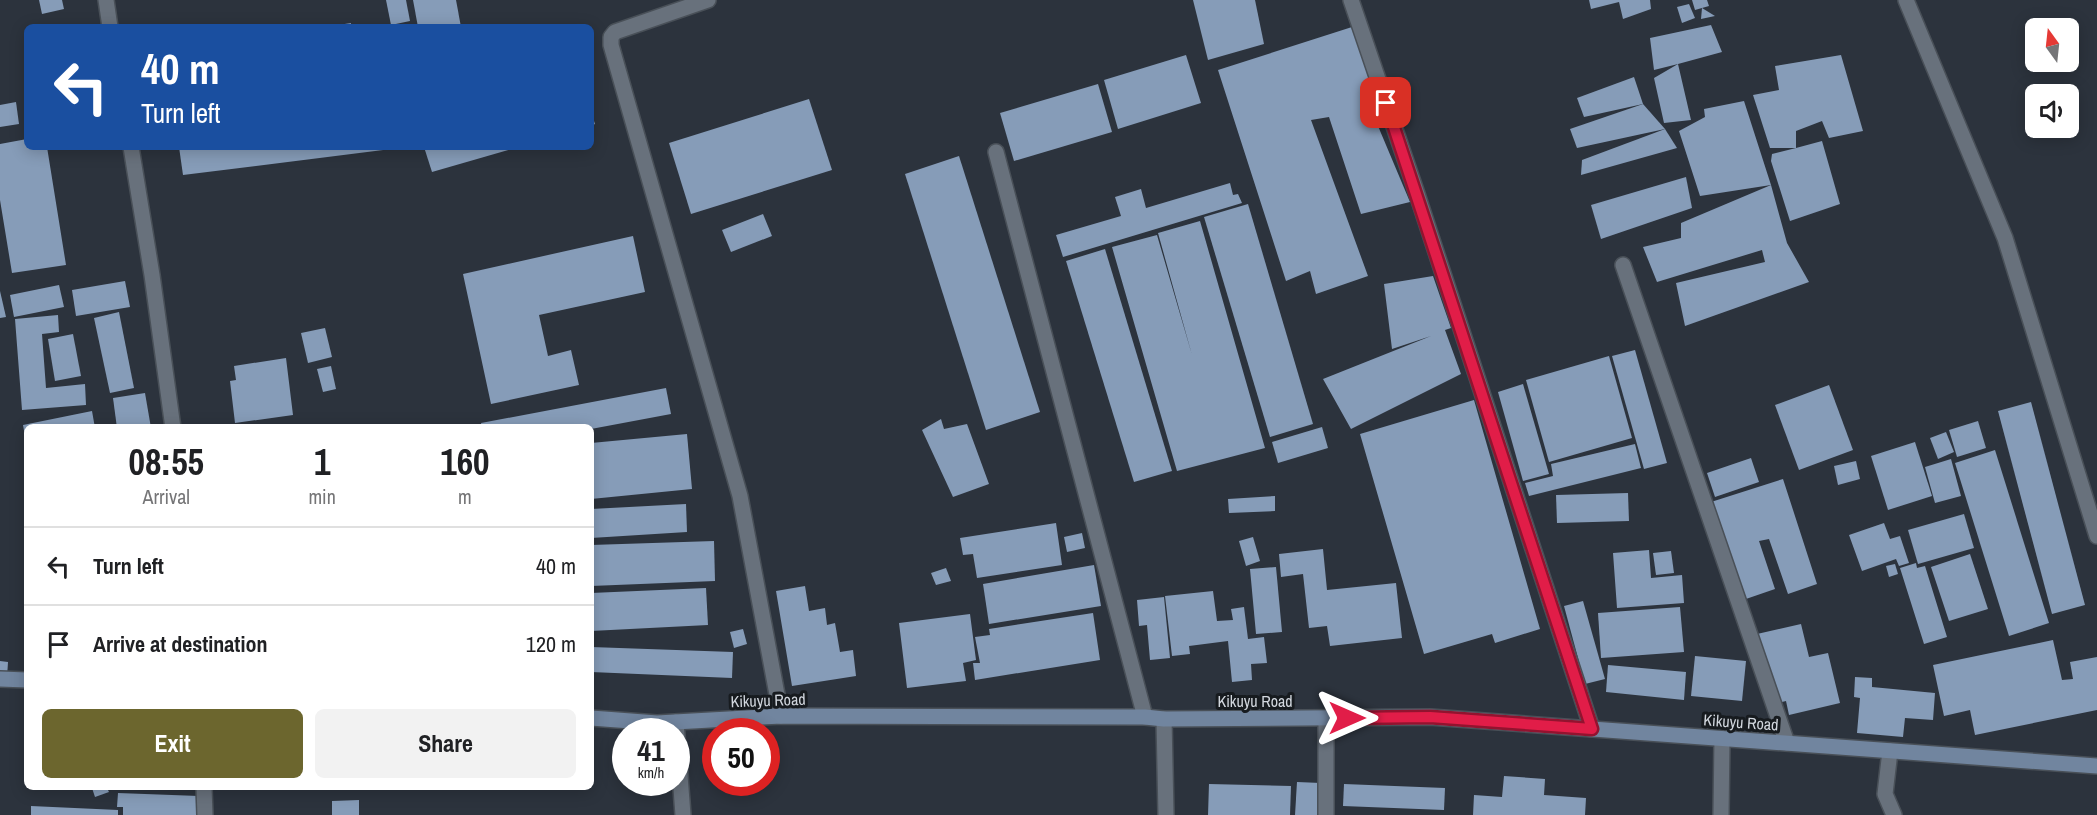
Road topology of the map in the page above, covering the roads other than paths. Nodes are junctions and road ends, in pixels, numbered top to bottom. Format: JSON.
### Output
{"nodes":[{"id":1,"x":106,"y":0,"type":"edge"},
{"id":2,"x":708,"y":0,"type":"edge"},
{"id":3,"x":1351,"y":0,"type":"edge"},
{"id":4,"x":1906,"y":0,"type":"edge"},
{"id":5,"x":110,"y":24,"type":"edge"},
{"id":6,"x":131,"y":150,"type":"edge"},
{"id":7,"x":996,"y":152,"type":"dead end"},
{"id":8,"x":1623,"y":265,"type":"dead end"},
{"id":9,"x":172,"y":424,"type":"edge"},
{"id":10,"x":2097,"y":536,"type":"edge"},
{"id":11,"x":0,"y":679,"type":"edge"},
{"id":12,"x":24,"y":680,"type":"edge"},
{"id":13,"x":781,"y":716,"type":"junction"},
{"id":14,"x":1145,"y":717,"type":"junction"},
{"id":15,"x":594,"y":718,"type":"edge"},
{"id":16,"x":1326,"y":718,"type":"junction"},
{"id":17,"x":612,"y":720,"type":"edge"},
{"id":18,"x":1164,"y":720,"type":"junction"},
{"id":19,"x":690,"y":721,"type":"edge"},
{"id":20,"x":1592,"y":729,"type":"junction"},
{"id":21,"x":1722,"y":739,"type":"junction"},
{"id":22,"x":1787,"y":743,"type":"junction"},
{"id":23,"x":1890,"y":751,"type":"junction"},
{"id":24,"x":2097,"y":766,"type":"edge"},
{"id":25,"x":204,"y":790,"type":"edge"},
{"id":26,"x":682,"y":796,"type":"edge"},
{"id":27,"x":205,"y":815,"type":"edge"},
{"id":28,"x":683,"y":815,"type":"edge"},
{"id":29,"x":1166,"y":815,"type":"edge"},
{"id":30,"x":1326,"y":815,"type":"edge"},
{"id":31,"x":1720,"y":815,"type":"edge"},
{"id":32,"x":1894,"y":815,"type":"edge"}],
"edges":[{"from":1,"to":5,"type":"street"},
{"from":2,"to":13,"type":"street"},
{"from":3,"to":20,"type":"street"},
{"from":4,"to":10,"type":"street"},
{"from":6,"to":9,"type":"street"},
{"from":7,"to":14,"type":"street"},
{"from":8,"to":22,"type":"street"},
{"from":11,"to":12,"type":"main road"},
{"from":13,"to":14,"type":"main road","name":"Kikuyu Road"},
{"from":13,"to":19,"type":"main road","name":"Kikuyu Road"},
{"from":14,"to":18,"type":"main road","name":"Kikuyu Road"},
{"from":15,"to":17,"type":"main road","name":"Kikuyu Road"},
{"from":16,"to":18,"type":"main road","name":"Kikuyu Road"},
{"from":16,"to":20,"type":"main road","name":"Kikuyu Road"},
{"from":16,"to":30,"type":"street"},
{"from":18,"to":29,"type":"street"},
{"from":20,"to":21,"type":"main road","name":"Kikuyu Road"},
{"from":21,"to":22,"type":"main road","name":"Kikuyu Road"},
{"from":21,"to":31,"type":"street"},
{"from":22,"to":23,"type":"main road","name":"Kikuyu Road"},
{"from":23,"to":24,"type":"main road","name":"Kikuyu Road"},
{"from":23,"to":32,"type":"street"},
{"from":25,"to":27,"type":"street"},
{"from":26,"to":28,"type":"street"}]}
